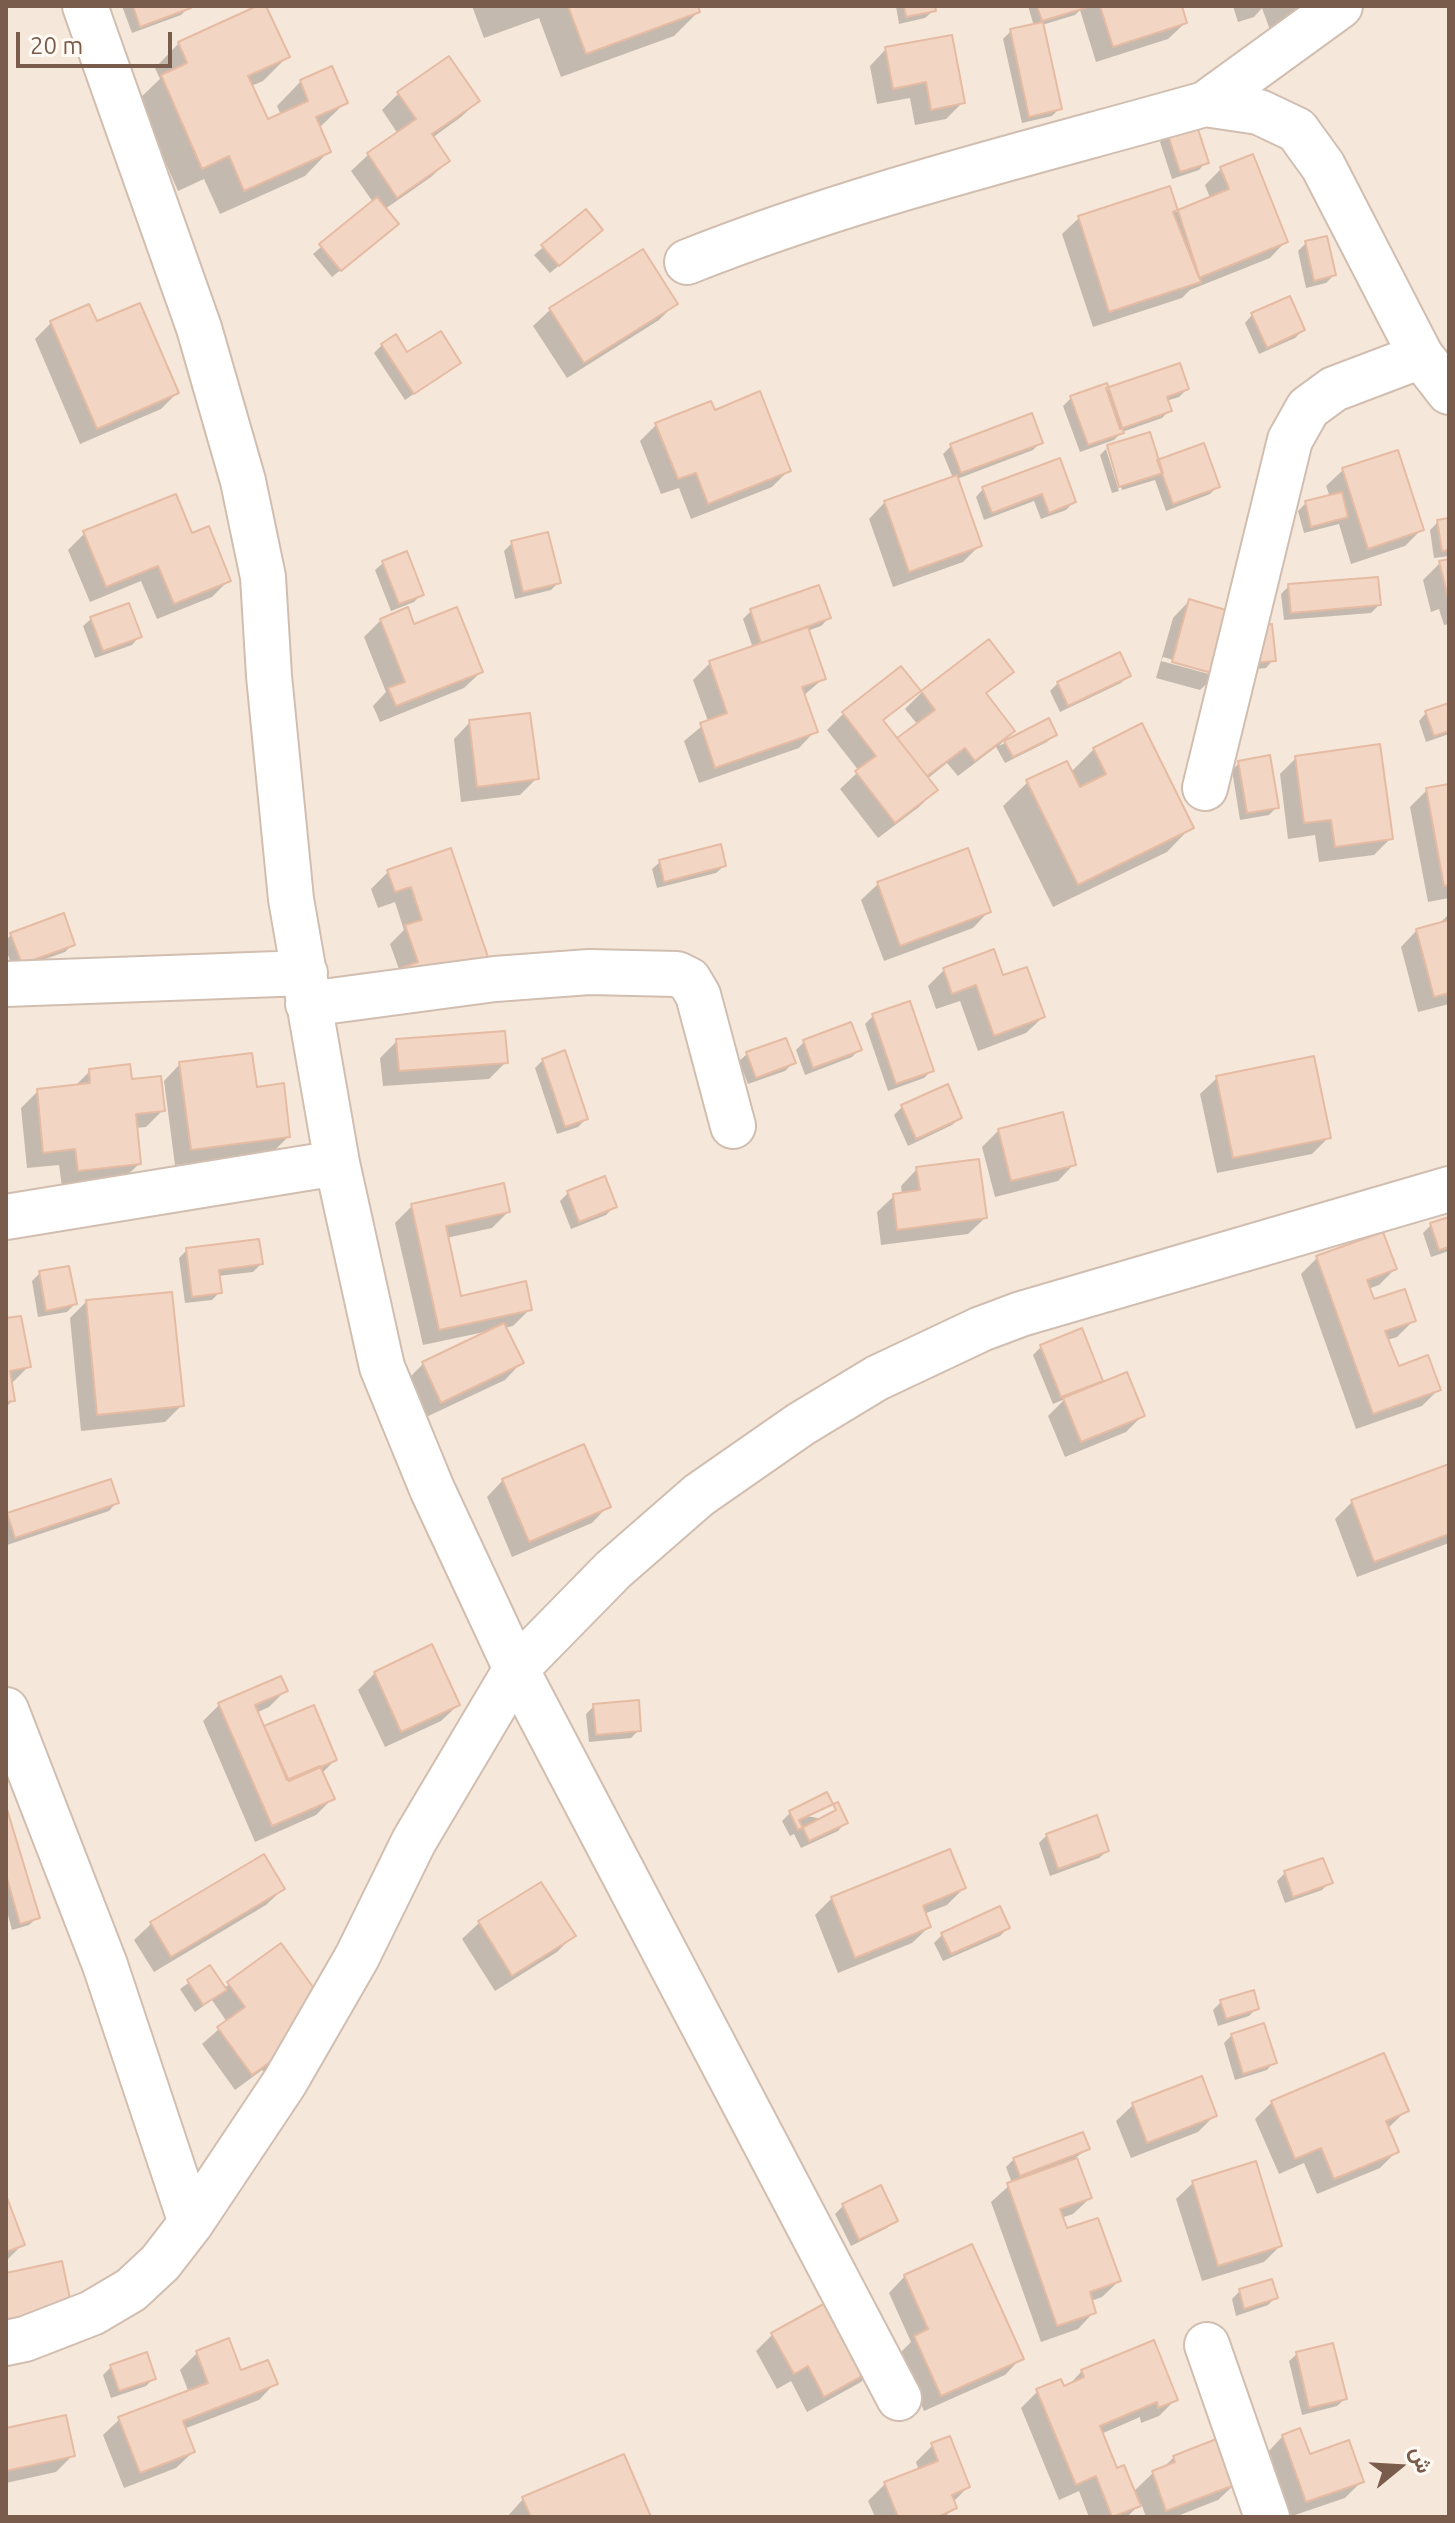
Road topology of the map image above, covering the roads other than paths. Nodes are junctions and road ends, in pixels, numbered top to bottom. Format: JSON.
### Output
{"nodes":[{"id":1,"x":85,"y":6,"type":"edge"},
{"id":2,"x":1340,"y":6,"type":"edge"},
{"id":3,"x":1205,"y":104,"type":"junction"},
{"id":4,"x":687,"y":262,"type":"dead end"},
{"id":5,"x":1421,"y":356,"type":"junction"},
{"id":6,"x":1449,"y":392,"type":"edge"},
{"id":7,"x":1205,"y":788,"type":"dead end"},
{"id":8,"x":6,"y":984,"type":"edge"},
{"id":9,"x":306,"y":988,"type":"junction"},
{"id":10,"x":733,"y":1126,"type":"dead end"},
{"id":11,"x":337,"y":1163,"type":"junction"},
{"id":12,"x":1449,"y":1189,"type":"edge"},
{"id":13,"x":6,"y":1217,"type":"edge"},
{"id":14,"x":516,"y":1669,"type":"junction"},
{"id":15,"x":6,"y":1710,"type":"edge"},
{"id":16,"x":191,"y":2223,"type":"junction"},
{"id":17,"x":6,"y":2343,"type":"edge"},
{"id":18,"x":1207,"y":2345,"type":"dead end"},
{"id":19,"x":899,"y":2398,"type":"dead end"},
{"id":20,"x":1267,"y":2517,"type":"edge"}],
"edges":[{"from":1,"to":9,"type":"street"},
{"from":2,"to":3,"type":"street"},
{"from":3,"to":4,"type":"street"},
{"from":3,"to":5,"type":"street"},
{"from":5,"to":6,"type":"street"},
{"from":5,"to":7,"type":"street"},
{"from":8,"to":9,"type":"street"},
{"from":9,"to":10,"type":"street"},
{"from":9,"to":11,"type":"street"},
{"from":11,"to":13,"type":"street"},
{"from":11,"to":14,"type":"street"},
{"from":12,"to":14,"type":"street"},
{"from":14,"to":16,"type":"street"},
{"from":14,"to":19,"type":"street"},
{"from":15,"to":16,"type":"street"},
{"from":16,"to":17,"type":"street"},
{"from":18,"to":20,"type":"street"}]}
